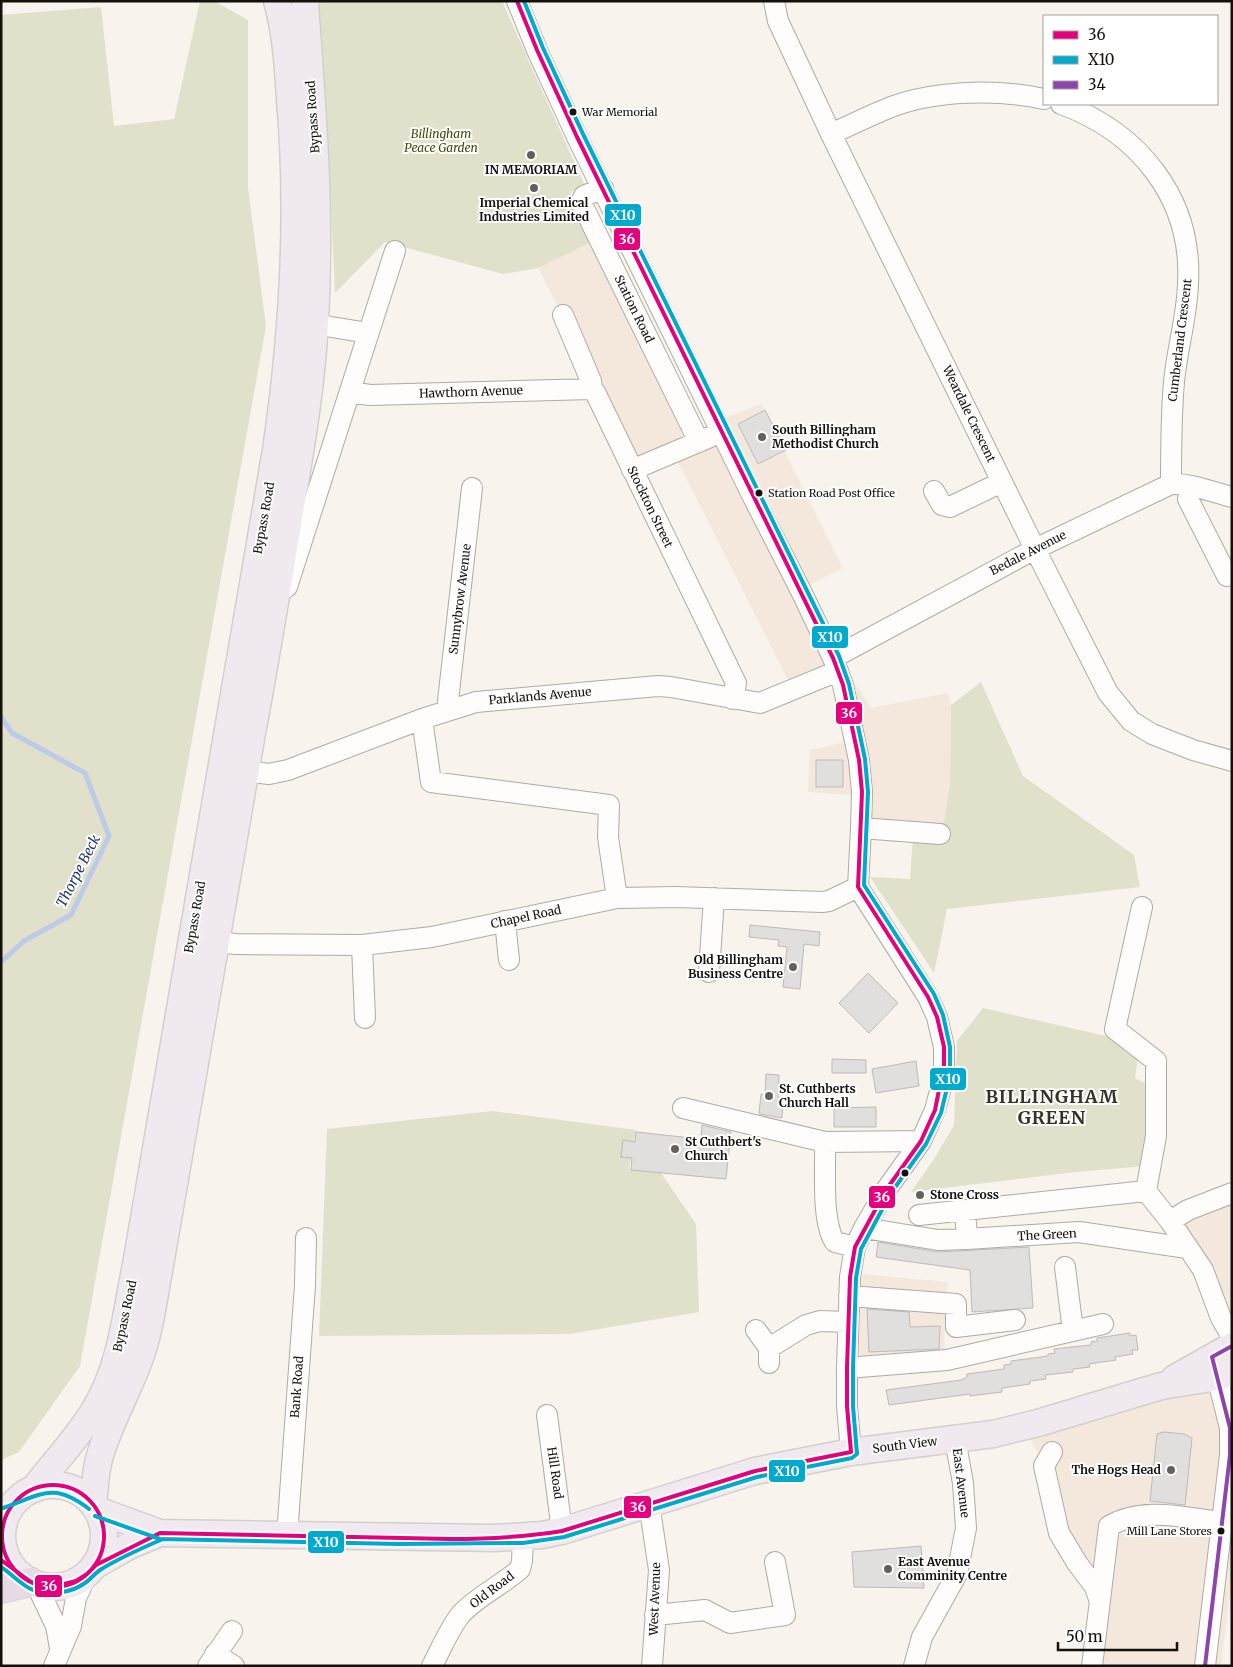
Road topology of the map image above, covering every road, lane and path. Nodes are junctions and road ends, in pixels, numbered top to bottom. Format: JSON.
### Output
{"nodes":[{"id":1,"x":277,"y":1,"type":"edge"},
{"id":2,"x":306,"y":1,"type":"edge"},
{"id":3,"x":517,"y":1,"type":"edge"},
{"id":4,"x":774,"y":1,"type":"edge"},
{"id":5,"x":1043,"y":99,"type":"edge"},
{"id":6,"x":1063,"y":105,"type":"edge"},
{"id":7,"x":831,"y":134,"type":"junction"},
{"id":8,"x":603,"y":188,"type":"junction"},
{"id":9,"x":395,"y":251,"type":"dead end"},
{"id":10,"x":563,"y":315,"type":"dead end"},
{"id":11,"x":303,"y":322,"type":"junction"},
{"id":12,"x":368,"y":333,"type":"junction"},
{"id":13,"x":592,"y":389,"type":"junction"},
{"id":14,"x":350,"y":392,"type":"junction"},
{"id":15,"x":721,"y":433,"type":"junction"},
{"id":16,"x":699,"y":442,"type":"junction"},
{"id":17,"x":632,"y":470,"type":"junction"},
{"id":18,"x":1002,"y":482,"type":"junction"},
{"id":19,"x":1180,"y":485,"type":"junction"},
{"id":20,"x":472,"y":488,"type":"dead end"},
{"id":21,"x":934,"y":491,"type":"dead end"},
{"id":22,"x":1232,"y":498,"type":"edge"},
{"id":23,"x":1034,"y":549,"type":"junction"},
{"id":24,"x":1226,"y":576,"type":"dead end"},
{"id":25,"x":268,"y":643,"type":"junction"},
{"id":26,"x":836,"y":665,"type":"junction"},
{"id":27,"x":733,"y":699,"type":"junction"},
{"id":28,"x":450,"y":709,"type":"junction"},
{"id":29,"x":422,"y":719,"type":"junction"},
{"id":30,"x":1232,"y":761,"type":"edge"},
{"id":31,"x":246,"y":771,"type":"junction"},
{"id":32,"x":861,"y":828,"type":"junction"},
{"id":33,"x":940,"y":834,"type":"dead end"},
{"id":34,"x":858,"y":887,"type":"junction"},
{"id":35,"x":617,"y":898,"type":"junction"},
{"id":36,"x":714,"y":898,"type":"junction"},
{"id":37,"x":1142,"y":907,"type":"dead end"},
{"id":38,"x":505,"y":921,"type":"junction"},
{"id":39,"x":191,"y":940,"type":"junction"},
{"id":40,"x":216,"y":944,"type":"junction"},
{"id":41,"x":362,"y":945,"type":"junction"},
{"id":42,"x":509,"y":960,"type":"dead end"},
{"id":43,"x":709,"y":972,"type":"dead end"},
{"id":44,"x":365,"y":1018,"type":"dead end"},
{"id":45,"x":683,"y":1108,"type":"dead end"},
{"id":46,"x":921,"y":1141,"type":"junction"},
{"id":47,"x":825,"y":1142,"type":"junction"},
{"id":48,"x":1146,"y":1191,"type":"junction"},
{"id":49,"x":1232,"y":1193,"type":"edge"},
{"id":50,"x":1019,"y":1204,"type":"junction"},
{"id":51,"x":966,"y":1210,"type":"junction"},
{"id":52,"x":919,"y":1215,"type":"dead end"},
{"id":53,"x":1170,"y":1221,"type":"junction"},
{"id":54,"x":864,"y":1228,"type":"junction"},
{"id":55,"x":1023,"y":1236,"type":"junction"},
{"id":56,"x":306,"y":1238,"type":"dead end"},
{"id":57,"x":967,"y":1239,"type":"junction"},
{"id":58,"x":855,"y":1248,"type":"junction"},
{"id":59,"x":1187,"y":1248,"type":"junction"},
{"id":60,"x":1065,"y":1267,"type":"dead end"},
{"id":61,"x":849,"y":1296,"type":"junction"},
{"id":62,"x":1015,"y":1320,"type":"dead end"},
{"id":63,"x":848,"y":1322,"type":"junction"},
{"id":64,"x":1102,"y":1324,"type":"dead end"},
{"id":65,"x":756,"y":1330,"type":"dead end"},
{"id":66,"x":1073,"y":1331,"type":"junction"},
{"id":67,"x":1232,"y":1337,"type":"edge"},
{"id":68,"x":1223,"y":1363,"type":"edge"},
{"id":69,"x":847,"y":1368,"type":"junction"},
{"id":70,"x":547,"y":1415,"type":"dead end"},
{"id":71,"x":955,"y":1439,"type":"junction"},
{"id":72,"x":851,"y":1452,"type":"junction"},
{"id":73,"x":1052,"y":1452,"type":"dead end"},
{"id":74,"x":19,"y":1496,"type":"edge"},
{"id":75,"x":649,"y":1503,"type":"junction"},
{"id":76,"x":95,"y":1507,"type":"junction"},
{"id":77,"x":1222,"y":1522,"type":"junction"},
{"id":78,"x":562,"y":1531,"type":"junction"},
{"id":79,"x":160,"y":1533,"type":"junction"},
{"id":80,"x":287,"y":1536,"type":"junction"},
{"id":81,"x":523,"y":1537,"type":"junction"},
{"id":82,"x":775,"y":1562,"type":"dead end"},
{"id":83,"x":90,"y":1570,"type":"junction"},
{"id":84,"x":4,"y":1571,"type":"edge"},
{"id":85,"x":34,"y":1583,"type":"junction"},
{"id":86,"x":1099,"y":1599,"type":"junction"},
{"id":87,"x":655,"y":1615,"type":"junction"},
{"id":88,"x":232,"y":1631,"type":"dead end"},
{"id":89,"x":57,"y":1657,"type":"edge"},
{"id":90,"x":211,"y":1660,"type":"edge"},
{"id":91,"x":234,"y":1666,"type":"edge"},
{"id":92,"x":432,"y":1666,"type":"edge"},
{"id":93,"x":652,"y":1666,"type":"edge"},
{"id":94,"x":914,"y":1666,"type":"edge"},
{"id":95,"x":1092,"y":1666,"type":"edge"},
{"id":96,"x":1204,"y":1666,"type":"edge"}],
"edges":[{"from":1,"to":11,"type":"main road","name":"Bypass Road"},
{"from":2,"to":11,"type":"main road","name":"Bypass Road"},
{"from":3,"to":8,"type":"street","name":"Station Road"},
{"from":4,"to":7,"type":"street","name":"Weardale Crescent"},
{"from":5,"to":7,"type":"street"},
{"from":6,"to":19,"type":"street","name":"Cumberland Crescent"},
{"from":7,"to":18,"type":"street","name":"Weardale Crescent"},
{"from":8,"to":15,"type":"street","name":"Station Road"},
{"from":8,"to":16,"type":"street","name":"Station Road"},
{"from":9,"to":12,"type":"street","name":"Bypass Road"},
{"from":10,"to":13,"type":"street","name":"Stockton Street"},
{"from":11,"to":12,"type":"street"},
{"from":11,"to":25,"type":"main road","name":"Bypass Road"},
{"from":11,"to":39,"type":"main road","name":"Bypass Road"},
{"from":12,"to":14,"type":"street","name":"Bypass Road"},
{"from":13,"to":14,"type":"street","name":"Hawthorn Avenue"},
{"from":13,"to":17,"type":"street","name":"Stockton Street"},
{"from":14,"to":25,"type":"street","name":"Bypass Road"},
{"from":15,"to":16,"type":"street"},
{"from":15,"to":26,"type":"street","name":"Station Road"},
{"from":16,"to":17,"type":"street"},
{"from":17,"to":27,"type":"street","name":"Stockton Street"},
{"from":18,"to":21,"type":"street"},
{"from":18,"to":23,"type":"street","name":"Weardale Crescent"},
{"from":19,"to":22,"type":"street"},
{"from":19,"to":23,"type":"street","name":"Bedale Avenue"},
{"from":19,"to":24,"type":"street","name":"Cumberland Crescent"},
{"from":20,"to":28,"type":"street","name":"Sunnybrow Avenue"},
{"from":23,"to":26,"type":"street","name":"Bedale Avenue"},
{"from":23,"to":30,"type":"street","name":"Weardale Crescent"},
{"from":25,"to":31,"type":"main road","name":"Bypass Road"},
{"from":26,"to":27,"type":"street","name":"Parklands Avenue"},
{"from":26,"to":32,"type":"street","name":"Station Road"},
{"from":27,"to":28,"type":"street","name":"Parklands Avenue"},
{"from":28,"to":29,"type":"street","name":"Parklands Avenue"},
{"from":29,"to":31,"type":"street","name":"Parklands Avenue"},
{"from":29,"to":35,"type":"street"},
{"from":31,"to":40,"type":"main road","name":"Bypass Road"},
{"from":32,"to":33,"type":"street"},
{"from":32,"to":34,"type":"street","name":"Station Road"},
{"from":34,"to":36,"type":"street","name":"Chapel Road"},
{"from":34,"to":46,"type":"street"},
{"from":35,"to":36,"type":"street","name":"Chapel Road"},
{"from":35,"to":38,"type":"street","name":"Chapel Road"},
{"from":36,"to":43,"type":"street"},
{"from":37,"to":48,"type":"street"},
{"from":38,"to":41,"type":"street","name":"Chapel Road"},
{"from":38,"to":42,"type":"street"},
{"from":39,"to":40,"type":"street","name":"Chapel Road"},
{"from":39,"to":74,"type":"main road","name":"Bypass Road"},
{"from":40,"to":41,"type":"street","name":"Chapel Road"},
{"from":40,"to":76,"type":"main road","name":"Bypass Road"},
{"from":41,"to":44,"type":"street"},
{"from":45,"to":47,"type":"street"},
{"from":46,"to":47,"type":"street"},
{"from":46,"to":54,"type":"street"},
{"from":47,"to":58,"type":"street"},
{"from":48,"to":50,"type":"street"},
{"from":48,"to":53,"type":"street"},
{"from":49,"to":53,"type":"street"},
{"from":50,"to":51,"type":"street"},
{"from":50,"to":55,"type":"street"},
{"from":51,"to":52,"type":"street"},
{"from":51,"to":57,"type":"street"},
{"from":53,"to":59,"type":"street"},
{"from":54,"to":57,"type":"street","name":"The Green"},
{"from":54,"to":58,"type":"street"},
{"from":55,"to":57,"type":"street","name":"The Green"},
{"from":55,"to":59,"type":"street","name":"The Green"},
{"from":56,"to":80,"type":"street","name":"Bank Road"},
{"from":58,"to":61,"type":"street"},
{"from":59,"to":67,"type":"street"},
{"from":60,"to":66,"type":"street"},
{"from":61,"to":62,"type":"street"},
{"from":61,"to":63,"type":"street"},
{"from":63,"to":65,"type":"street"},
{"from":63,"to":69,"type":"street"},
{"from":64,"to":66,"type":"street"},
{"from":66,"to":69,"type":"street"},
{"from":68,"to":71,"type":"main road","name":"South View"},
{"from":68,"to":77,"type":"street"},
{"from":69,"to":72,"type":"street"},
{"from":70,"to":78,"type":"street","name":"Hill Road"},
{"from":71,"to":72,"type":"main road","name":"South View"},
{"from":71,"to":94,"type":"street","name":"East Avenue"},
{"from":72,"to":75,"type":"main road","name":"South View"},
{"from":73,"to":86,"type":"street"},
{"from":74,"to":76,"type":"main road"},
{"from":74,"to":84,"type":"main road"},
{"from":75,"to":78,"type":"main road","name":"South View"},
{"from":75,"to":87,"type":"street","name":"West Avenue"},
{"from":76,"to":79,"type":"main road"},
{"from":76,"to":83,"type":"main road"},
{"from":77,"to":86,"type":"street"},
{"from":77,"to":96,"type":"street"},
{"from":78,"to":81,"type":"main road","name":"South View"},
{"from":79,"to":80,"type":"main road","name":"South View"},
{"from":79,"to":83,"type":"main road"},
{"from":80,"to":81,"type":"main road","name":"South View"},
{"from":81,"to":92,"type":"street","name":"Old Road"},
{"from":82,"to":87,"type":"street"},
{"from":83,"to":85,"type":"main road"},
{"from":83,"to":89,"type":"street"},
{"from":84,"to":85,"type":"highway"},
{"from":85,"to":89,"type":"street"},
{"from":86,"to":95,"type":"street"},
{"from":87,"to":93,"type":"street","name":"West Avenue"},
{"from":88,"to":90,"type":"street"},
{"from":90,"to":91,"type":"street"}]}
